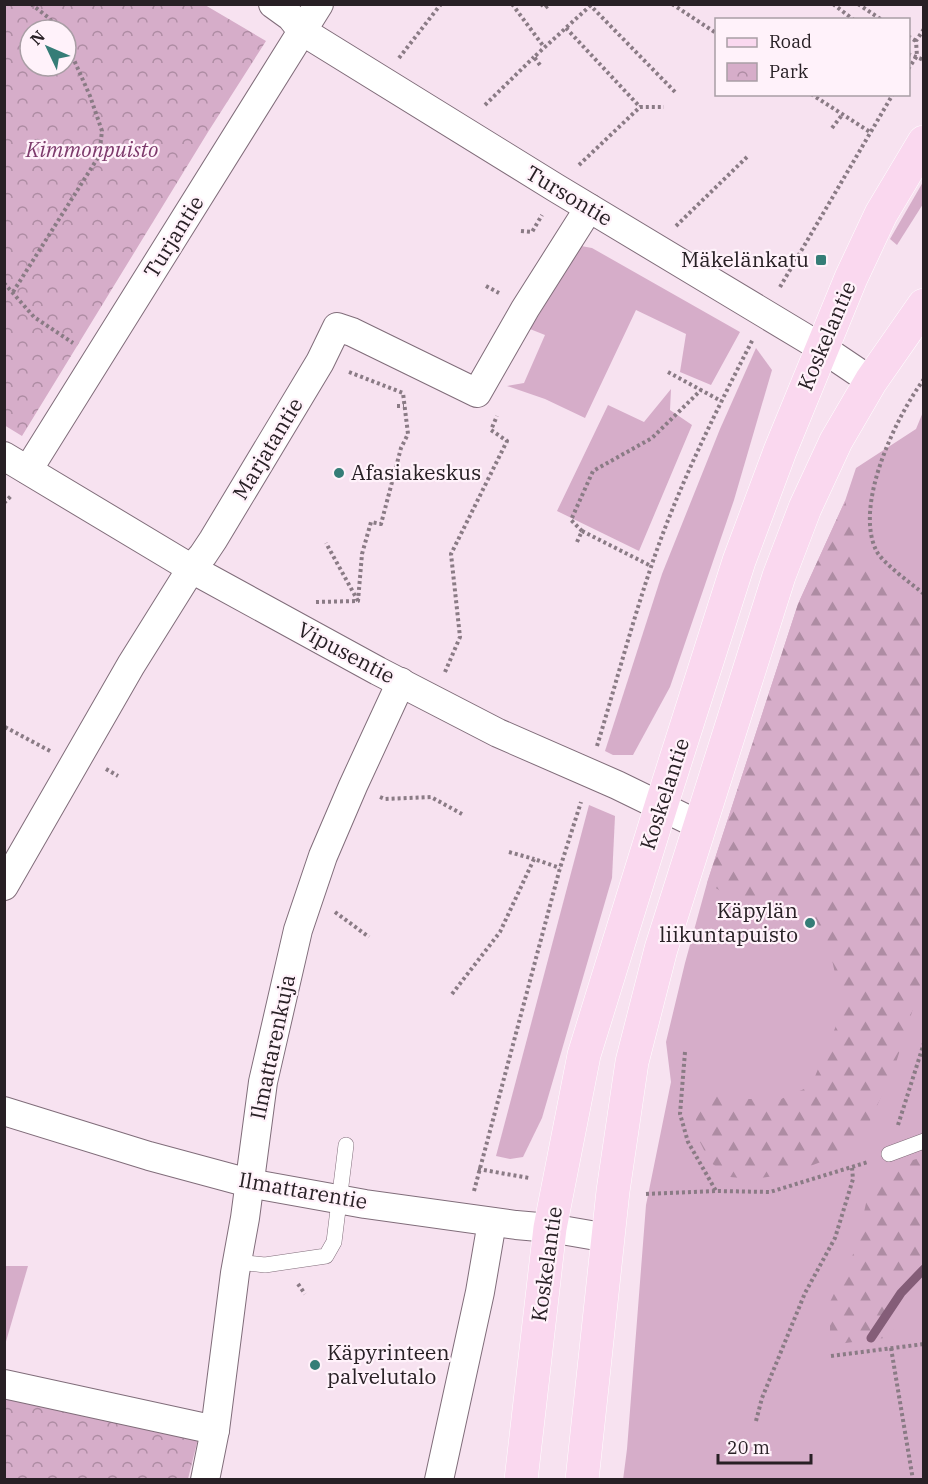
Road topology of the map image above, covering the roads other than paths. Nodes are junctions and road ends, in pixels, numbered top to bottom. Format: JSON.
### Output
{"nodes":[{"id":1,"x":273,"y":4,"type":"edge"},
{"id":2,"x":319,"y":4,"type":"edge"},
{"id":3,"x":302,"y":31,"type":"junction"},
{"id":4,"x":924,"y":142,"type":"edge"},
{"id":5,"x":589,"y":208,"type":"junction"},
{"id":6,"x":924,"y":305,"type":"edge"},
{"id":7,"x":822,"y":348,"type":"junction"},
{"id":8,"x":871,"y":381,"type":"junction"},
{"id":9,"x":16,"y":463,"type":"edge"},
{"id":10,"x":191,"y":569,"type":"junction"},
{"id":11,"x":401,"y":682,"type":"junction"},
{"id":12,"x":661,"y":806,"type":"junction"},
{"id":13,"x":699,"y":825,"type":"junction"},
{"id":14,"x":4,"y":886,"type":"edge"},
{"id":15,"x":4,"y":1112,"type":"edge"},
{"id":16,"x":924,"y":1141,"type":"edge"},
{"id":17,"x":346,"y":1145,"type":"dead end"},
{"id":18,"x":889,"y":1154,"type":"road end"},
{"id":19,"x":249,"y":1183,"type":"junction"},
{"id":20,"x":341,"y":1199,"type":"junction"},
{"id":21,"x":480,"y":1220,"type":"junction"},
{"id":22,"x":550,"y":1228,"type":"junction"},
{"id":23,"x":608,"y":1238,"type":"junction"},
{"id":24,"x":237,"y":1262,"type":"junction"},
{"id":25,"x":4,"y":1384,"type":"edge"},
{"id":26,"x":215,"y":1430,"type":"junction"},
{"id":27,"x":205,"y":1479,"type":"edge"},
{"id":28,"x":439,"y":1479,"type":"edge"},
{"id":29,"x":521,"y":1479,"type":"edge"},
{"id":30,"x":582,"y":1479,"type":"edge"}],
"edges":[{"from":1,"to":3,"type":"street","name":"Tursontie"},
{"from":2,"to":3,"type":"street","name":"Turjantie"},
{"from":3,"to":5,"type":"street","name":"Tursontie"},
{"from":3,"to":9,"type":"street","name":"Turjantie"},
{"from":4,"to":7,"type":"main road","name":"Koskelantie"},
{"from":5,"to":7,"type":"street","name":"Tursontie"},
{"from":5,"to":10,"type":"street","name":"Marjatantie"},
{"from":6,"to":8,"type":"main road","name":"Koskelantie"},
{"from":7,"to":8,"type":"street","name":"Tursontie"},
{"from":7,"to":12,"type":"main road","name":"Koskelantie"},
{"from":8,"to":13,"type":"main road","name":"Koskelantie"},
{"from":9,"to":10,"type":"street","name":"Vipusentie"},
{"from":10,"to":11,"type":"street","name":"Vipusentie"},
{"from":10,"to":14,"type":"street","name":"Marjatantie"},
{"from":11,"to":12,"type":"street","name":"Vipusentie"},
{"from":11,"to":19,"type":"street","name":"Ilmattarenkuja"},
{"from":12,"to":13,"type":"street","name":"Vipusentie"},
{"from":12,"to":22,"type":"main road","name":"Koskelantie"},
{"from":13,"to":23,"type":"main road","name":"Koskelantie"},
{"from":15,"to":19,"type":"street","name":"Ilmattarentie"},
{"from":16,"to":18,"type":"lane"},
{"from":17,"to":20,"type":"lane"},
{"from":19,"to":20,"type":"street","name":"Ilmattarentie"},
{"from":19,"to":24,"type":"street","name":"Ilmattarenkuja"},
{"from":20,"to":21,"type":"street","name":"Ilmattarentie"},
{"from":20,"to":24,"type":"lane"},
{"from":21,"to":22,"type":"street","name":"Ilmattarentie"},
{"from":21,"to":28,"type":"street"},
{"from":22,"to":23,"type":"street","name":"Ilmattarentie"},
{"from":22,"to":29,"type":"main road","name":"Koskelantie"},
{"from":23,"to":30,"type":"main road","name":"Koskelantie"},
{"from":24,"to":26,"type":"street","name":"Ilmattarenkuja"},
{"from":25,"to":26,"type":"street"},
{"from":26,"to":27,"type":"street","name":"Ilmattarenkuja"}]}
